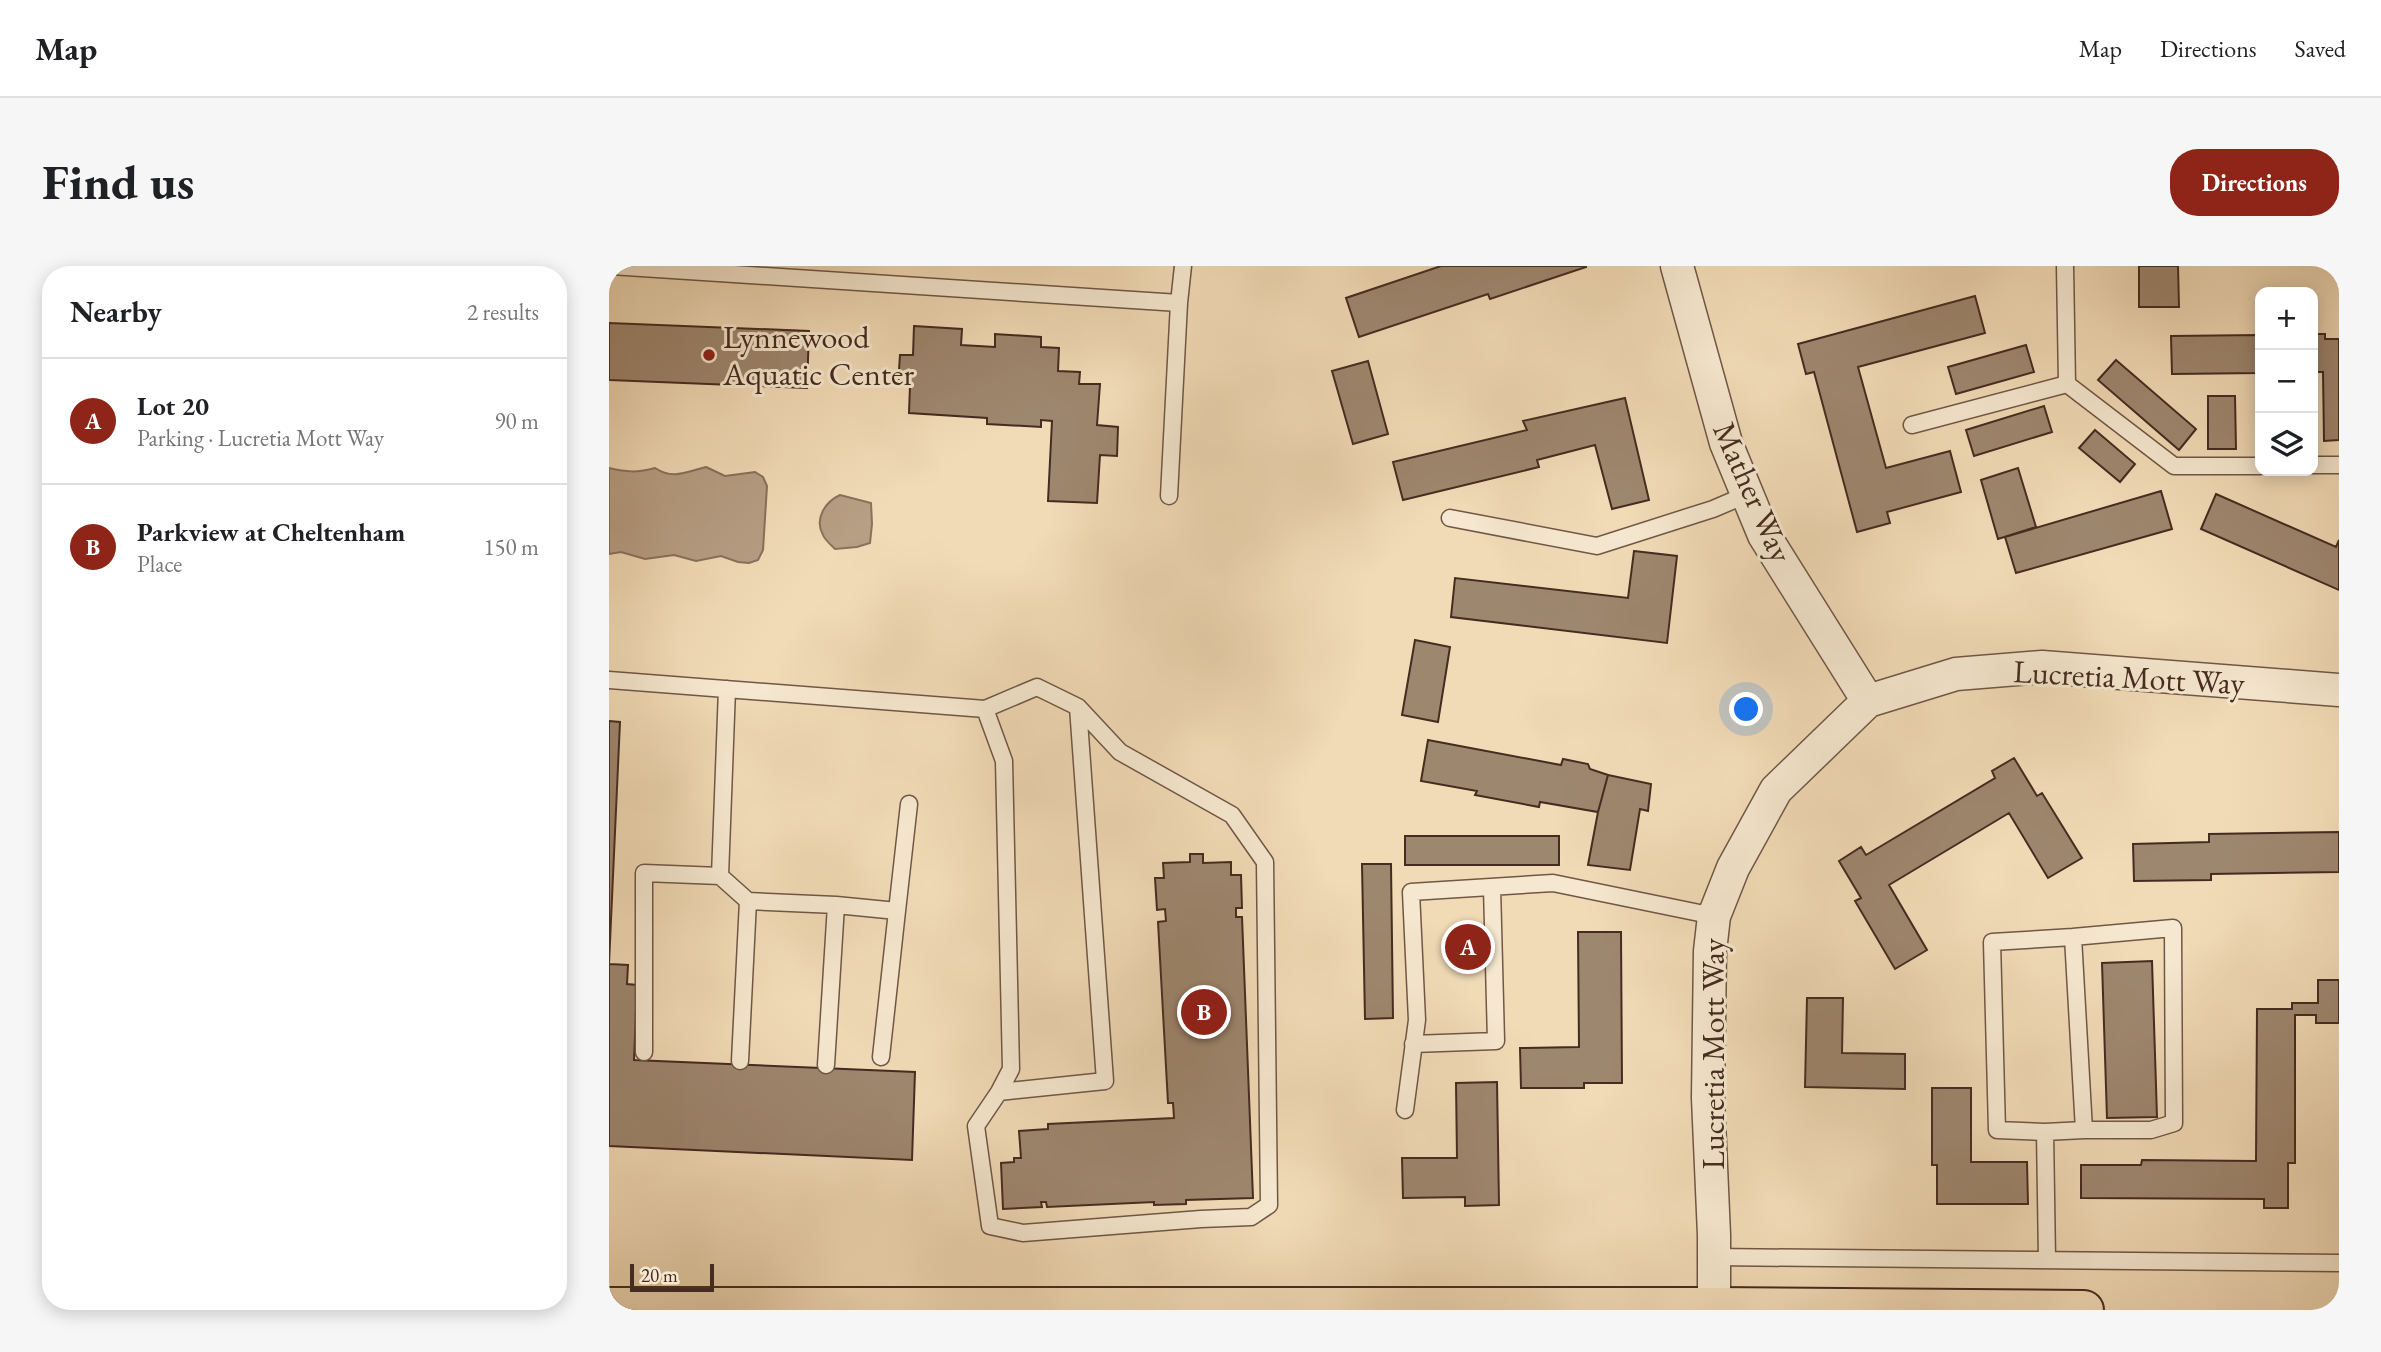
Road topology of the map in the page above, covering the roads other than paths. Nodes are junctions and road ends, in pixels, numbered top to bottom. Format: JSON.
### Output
{"nodes":[{"id":1,"x":611,"y":266,"type":"edge"},
{"id":2,"x":1183,"y":266,"type":"edge"},
{"id":3,"x":1677,"y":266,"type":"edge"},
{"id":4,"x":2065,"y":266,"type":"edge"},
{"id":5,"x":678,"y":268,"type":"edge"},
{"id":6,"x":1179,"y":303,"type":"junction"},
{"id":7,"x":2067,"y":384,"type":"junction"},
{"id":8,"x":1912,"y":425,"type":"dead end"},
{"id":9,"x":2318,"y":465,"type":"edge"},
{"id":10,"x":2339,"y":465,"type":"edge"},
{"id":11,"x":2255,"y":466,"type":"edge"},
{"id":12,"x":1748,"y":495,"type":"junction"},
{"id":13,"x":1169,"y":496,"type":"dead end"},
{"id":14,"x":1450,"y":518,"type":"dead end"},
{"id":15,"x":609,"y":680,"type":"edge"},
{"id":16,"x":727,"y":689,"type":"junction"},
{"id":17,"x":2339,"y":690,"type":"edge"},
{"id":18,"x":1868,"y":701,"type":"junction"},
{"id":19,"x":1078,"y":707,"type":"junction"},
{"id":20,"x":985,"y":709,"type":"junction"},
{"id":21,"x":909,"y":804,"type":"dead end"},
{"id":22,"x":720,"y":876,"type":"junction"},
{"id":23,"x":1492,"y":887,"type":"junction"},
{"id":24,"x":748,"y":901,"type":"junction"},
{"id":25,"x":836,"y":905,"type":"junction"},
{"id":26,"x":897,"y":911,"type":"junction"},
{"id":27,"x":1714,"y":916,"type":"junction"},
{"id":28,"x":2073,"y":937,"type":"junction"},
{"id":29,"x":1413,"y":1044,"type":"junction"},
{"id":30,"x":644,"y":1052,"type":"dead end"},
{"id":31,"x":881,"y":1057,"type":"dead end"},
{"id":32,"x":740,"y":1061,"type":"dead end"},
{"id":33,"x":826,"y":1065,"type":"dead end"},
{"id":34,"x":999,"y":1092,"type":"junction"},
{"id":35,"x":1405,"y":1110,"type":"dead end"},
{"id":36,"x":2084,"y":1130,"type":"junction"},
{"id":37,"x":2045,"y":1132,"type":"junction"},
{"id":38,"x":1714,"y":1257,"type":"junction"},
{"id":39,"x":2047,"y":1260,"type":"junction"},
{"id":40,"x":2339,"y":1262,"type":"edge"},
{"id":41,"x":609,"y":1307,"type":"edge"},
{"id":42,"x":1714,"y":1307,"type":"junction"},
{"id":43,"x":2084,"y":1310,"type":"edge"}],
"edges":[{"from":1,"to":5,"type":"lane"},
{"from":2,"to":6,"type":"lane"},
{"from":3,"to":12,"type":"street","name":"Mather Way"},
{"from":4,"to":7,"type":"lane"},
{"from":5,"to":6,"type":"lane"},
{"from":6,"to":13,"type":"lane"},
{"from":7,"to":8,"type":"lane"},
{"from":7,"to":11,"type":"lane"},
{"from":9,"to":10,"type":"lane"},
{"from":12,"to":14,"type":"lane"},
{"from":12,"to":18,"type":"street","name":"Mather Way"},
{"from":15,"to":16,"type":"lane"},
{"from":16,"to":20,"type":"lane"},
{"from":16,"to":22,"type":"lane"},
{"from":17,"to":18,"type":"street","name":"Lucretia Mott Way"},
{"from":18,"to":27,"type":"street","name":"Lucretia Mott Way"},
{"from":19,"to":20,"type":"lane"},
{"from":19,"to":34,"type":"lane"},
{"from":19,"to":34,"type":"lane"},
{"from":20,"to":34,"type":"lane"},
{"from":21,"to":26,"type":"lane"},
{"from":22,"to":24,"type":"lane"},
{"from":22,"to":30,"type":"lane"},
{"from":23,"to":27,"type":"lane"},
{"from":23,"to":29,"type":"lane"},
{"from":23,"to":29,"type":"lane"},
{"from":24,"to":25,"type":"lane"},
{"from":24,"to":32,"type":"lane"},
{"from":25,"to":26,"type":"lane"},
{"from":25,"to":33,"type":"lane"},
{"from":26,"to":31,"type":"lane"},
{"from":27,"to":38,"type":"street","name":"Lucretia Mott Way"},
{"from":28,"to":36,"type":"lane"},
{"from":28,"to":36,"type":"lane"},
{"from":28,"to":37,"type":"lane"},
{"from":29,"to":35,"type":"lane"},
{"from":36,"to":37,"type":"lane"},
{"from":37,"to":39,"type":"lane"},
{"from":38,"to":39,"type":"lane"},
{"from":38,"to":42,"type":"street","name":"Lucretia Mott Way"},
{"from":39,"to":40,"type":"lane"},
{"from":41,"to":42,"type":"main road"},
{"from":42,"to":43,"type":"main road"}]}
